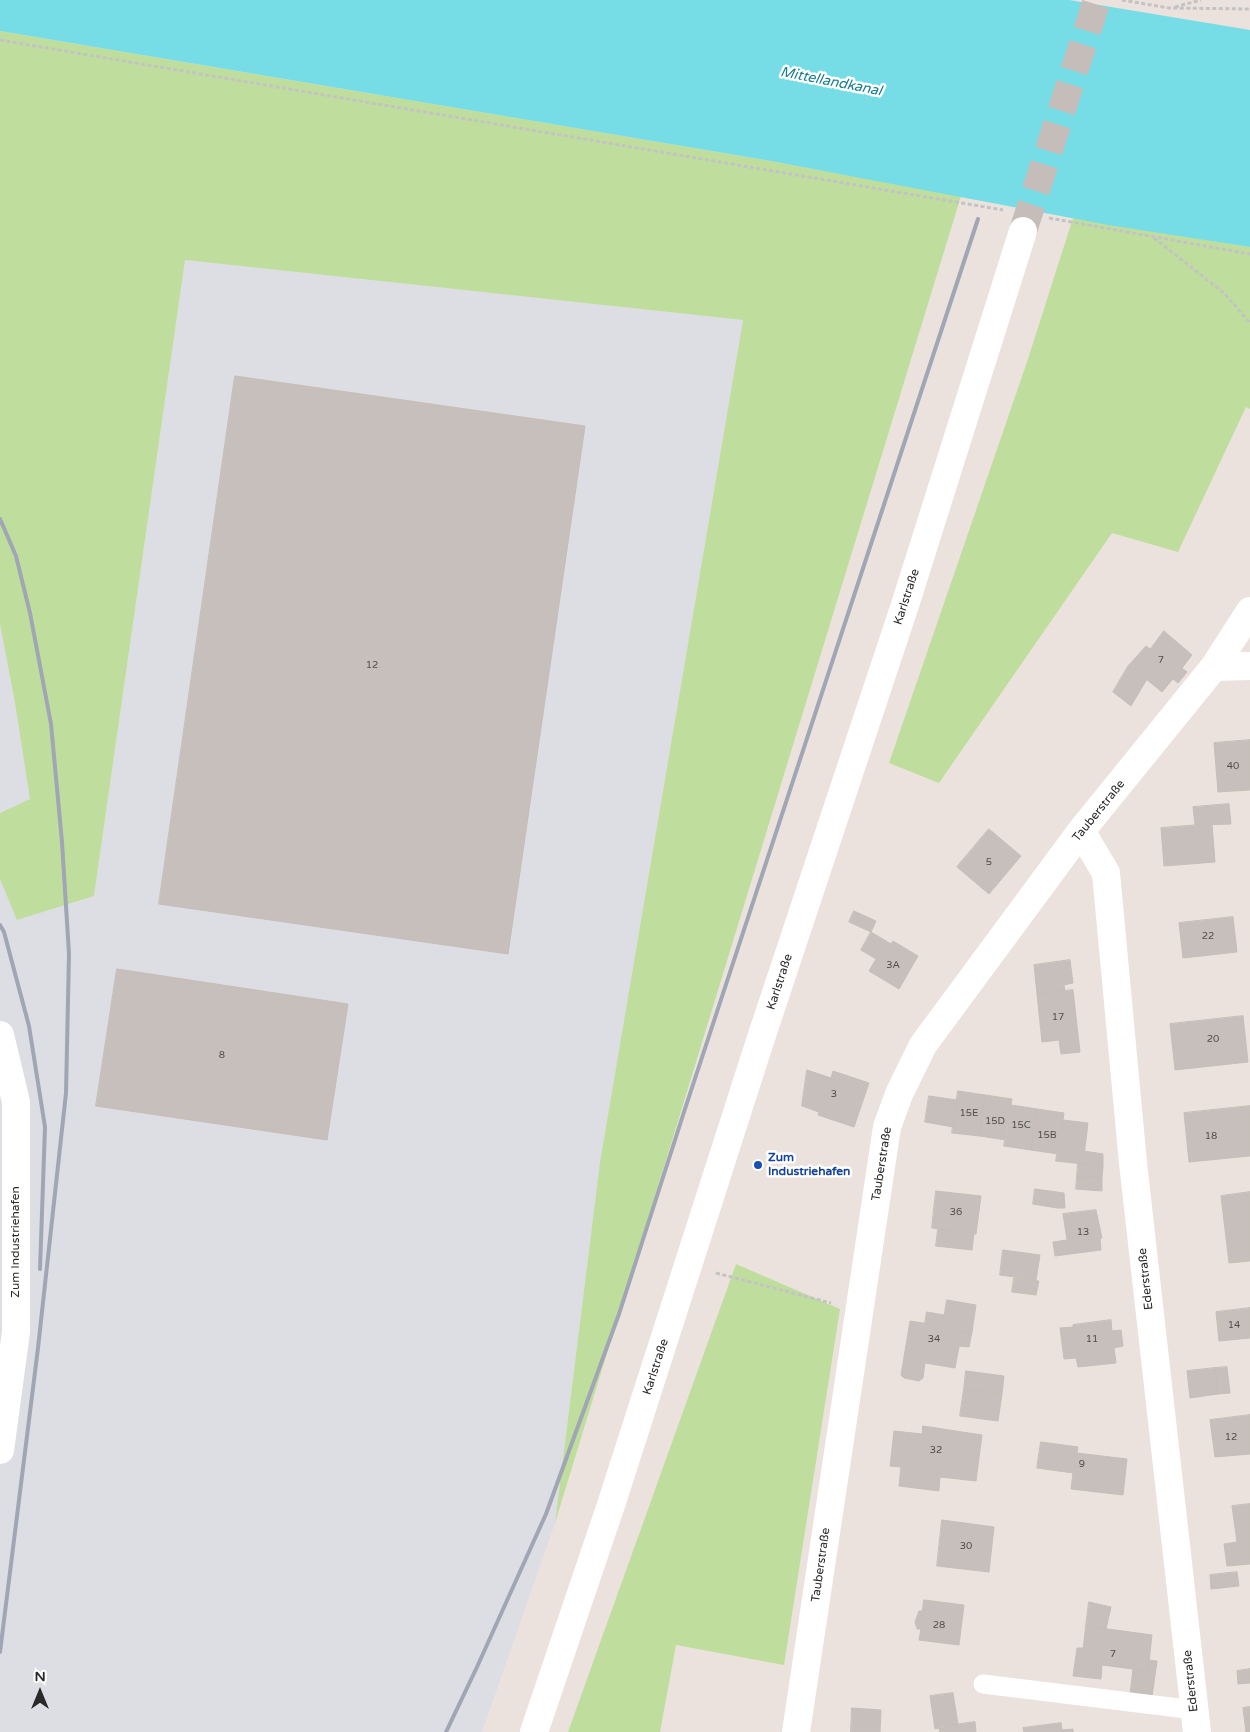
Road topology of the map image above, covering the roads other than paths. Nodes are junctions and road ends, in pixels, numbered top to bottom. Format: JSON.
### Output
{"nodes":[{"id":1,"x":1034,"y":224,"type":"tunnel mouth"},
{"id":2,"x":1250,"y":611,"type":"edge"},
{"id":3,"x":1250,"y":666,"type":"edge"},
{"id":4,"x":1214,"y":667,"type":"junction"},
{"id":5,"x":1081,"y":832,"type":"junction"},
{"id":6,"x":0,"y":1035,"type":"edge"},
{"id":7,"x":0,"y":1450,"type":"edge"},
{"id":8,"x":983,"y":1684,"type":"dead end"},
{"id":9,"x":1196,"y":1721,"type":"edge"},
{"id":10,"x":535,"y":1728,"type":"edge"},
{"id":11,"x":796,"y":1732,"type":"edge"}],
"edges":[{"from":1,"to":10,"type":"street","name":"Karlstraße"},
{"from":2,"to":4,"type":"street","name":"Tauberstraße"},
{"from":3,"to":4,"type":"street"},
{"from":4,"to":5,"type":"street","name":"Tauberstraße"},
{"from":5,"to":9,"type":"street","name":"Ederstraße"},
{"from":5,"to":11,"type":"street","name":"Tauberstraße"},
{"from":6,"to":7,"type":"street","name":"Zum Industriehafen"},
{"from":8,"to":9,"type":"lane"}]}
